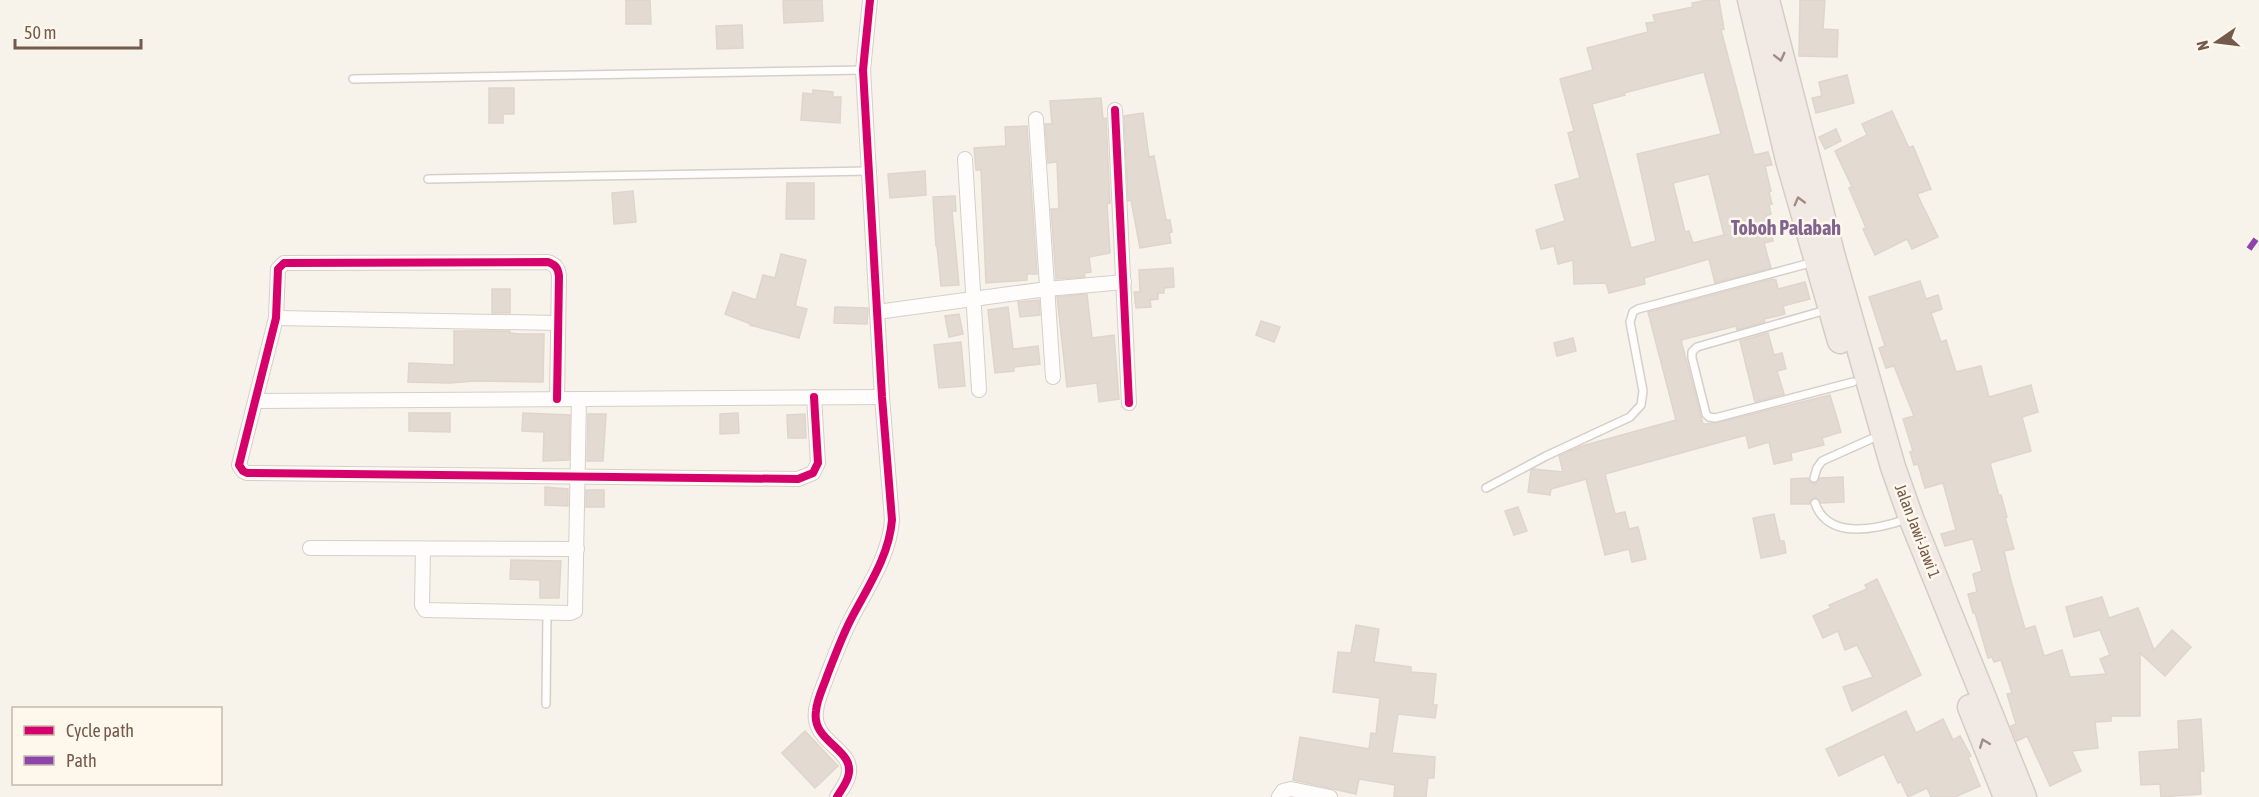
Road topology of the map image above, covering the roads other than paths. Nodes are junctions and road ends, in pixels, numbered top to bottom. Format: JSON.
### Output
{"nodes":[{"id":1,"x":870,"y":0,"type":"edge"},
{"id":2,"x":1750,"y":0,"type":"edge"},
{"id":3,"x":1767,"y":0,"type":"edge"},
{"id":4,"x":863,"y":70,"type":"junction"},
{"id":5,"x":353,"y":79,"type":"dead end"},
{"id":6,"x":1114,"y":110,"type":"dead end"},
{"id":7,"x":1036,"y":119,"type":"dead end"},
{"id":8,"x":965,"y":159,"type":"dead end"},
{"id":9,"x":869,"y":171,"type":"junction"},
{"id":10,"x":428,"y":179,"type":"dead end"},
{"id":11,"x":1824,"y":260,"type":"junction"},
{"id":12,"x":1124,"y":282,"type":"junction"},
{"id":13,"x":1047,"y":290,"type":"junction"},
{"id":14,"x":972,"y":299,"type":"junction"},
{"id":15,"x":1830,"y":309,"type":"junction"},
{"id":16,"x":877,"y":312,"type":"junction"},
{"id":17,"x":276,"y":318,"type":"junction"},
{"id":18,"x":558,"y":322,"type":"junction"},
{"id":19,"x":1053,"y":377,"type":"dead end"},
{"id":20,"x":1853,"y":382,"type":"junction"},
{"id":21,"x":979,"y":390,"type":"dead end"},
{"id":22,"x":882,"y":397,"type":"junction"},
{"id":23,"x":814,"y":398,"type":"junction"},
{"id":24,"x":557,"y":399,"type":"junction"},
{"id":25,"x":579,"y":399,"type":"junction"},
{"id":26,"x":256,"y":400,"type":"junction"},
{"id":27,"x":1129,"y":403,"type":"dead end"},
{"id":28,"x":1872,"y":439,"type":"junction"},
{"id":29,"x":578,"y":477,"type":"junction"},
{"id":30,"x":1814,"y":478,"type":"dead end"},
{"id":31,"x":1486,"y":488,"type":"dead end"},
{"id":32,"x":1815,"y":503,"type":"dead end"},
{"id":33,"x":1905,"y":520,"type":"junction"},
{"id":34,"x":310,"y":548,"type":"dead end"},
{"id":35,"x":423,"y":549,"type":"junction"},
{"id":36,"x":577,"y":549,"type":"junction"},
{"id":37,"x":548,"y":612,"type":"junction"},
{"id":38,"x":546,"y":704,"type":"dead end"},
{"id":39,"x":2003,"y":769,"type":"junction"},
{"id":40,"x":837,"y":797,"type":"edge"},
{"id":41,"x":1279,"y":797,"type":"edge"},
{"id":42,"x":1330,"y":797,"type":"edge"},
{"id":43,"x":2006,"y":797,"type":"edge"},
{"id":44,"x":2024,"y":797,"type":"edge"}],
"edges":[{"from":1,"to":4,"type":"street"},
{"from":11,"to":2,"type":"highway","one_way":true},
{"from":3,"to":11,"type":"highway","one_way":true},
{"from":4,"to":5,"type":"lane"},
{"from":4,"to":9,"type":"street"},
{"from":6,"to":12,"type":"street"},
{"from":7,"to":13,"type":"street"},
{"from":8,"to":14,"type":"street"},
{"from":9,"to":10,"type":"lane"},
{"from":9,"to":16,"type":"street"},
{"from":11,"to":15,"type":"highway"},
{"from":11,"to":31,"type":"lane"},
{"from":11,"to":33,"type":"highway","name":"Jalan Jawi-Jawi 1"},
{"from":12,"to":13,"type":"street"},
{"from":12,"to":27,"type":"street"},
{"from":13,"to":14,"type":"street"},
{"from":13,"to":19,"type":"street"},
{"from":14,"to":16,"type":"street"},
{"from":14,"to":21,"type":"street"},
{"from":15,"to":20,"type":"highway"},
{"from":15,"to":20,"type":"lane"},
{"from":16,"to":22,"type":"street"},
{"from":17,"to":18,"type":"street"},
{"from":17,"to":18,"type":"street"},
{"from":17,"to":26,"type":"street"},
{"from":18,"to":24,"type":"street"},
{"from":20,"to":28,"type":"highway"},
{"from":22,"to":23,"type":"street"},
{"from":22,"to":40,"type":"street"},
{"from":23,"to":25,"type":"street"},
{"from":23,"to":29,"type":"street"},
{"from":24,"to":25,"type":"street"},
{"from":24,"to":26,"type":"street"},
{"from":25,"to":29,"type":"street"},
{"from":26,"to":29,"type":"street"},
{"from":28,"to":30,"type":"lane"},
{"from":28,"to":33,"type":"highway"},
{"from":29,"to":36,"type":"street"},
{"from":32,"to":33,"type":"lane"},
{"from":33,"to":39,"type":"highway"},
{"from":34,"to":35,"type":"street"},
{"from":35,"to":36,"type":"street"},
{"from":35,"to":37,"type":"street"},
{"from":36,"to":37,"type":"street"},
{"from":37,"to":38,"type":"lane"},
{"from":39,"to":43,"type":"highway"},
{"from":39,"to":44,"type":"highway"},
{"from":41,"to":42,"type":"street"}]}
